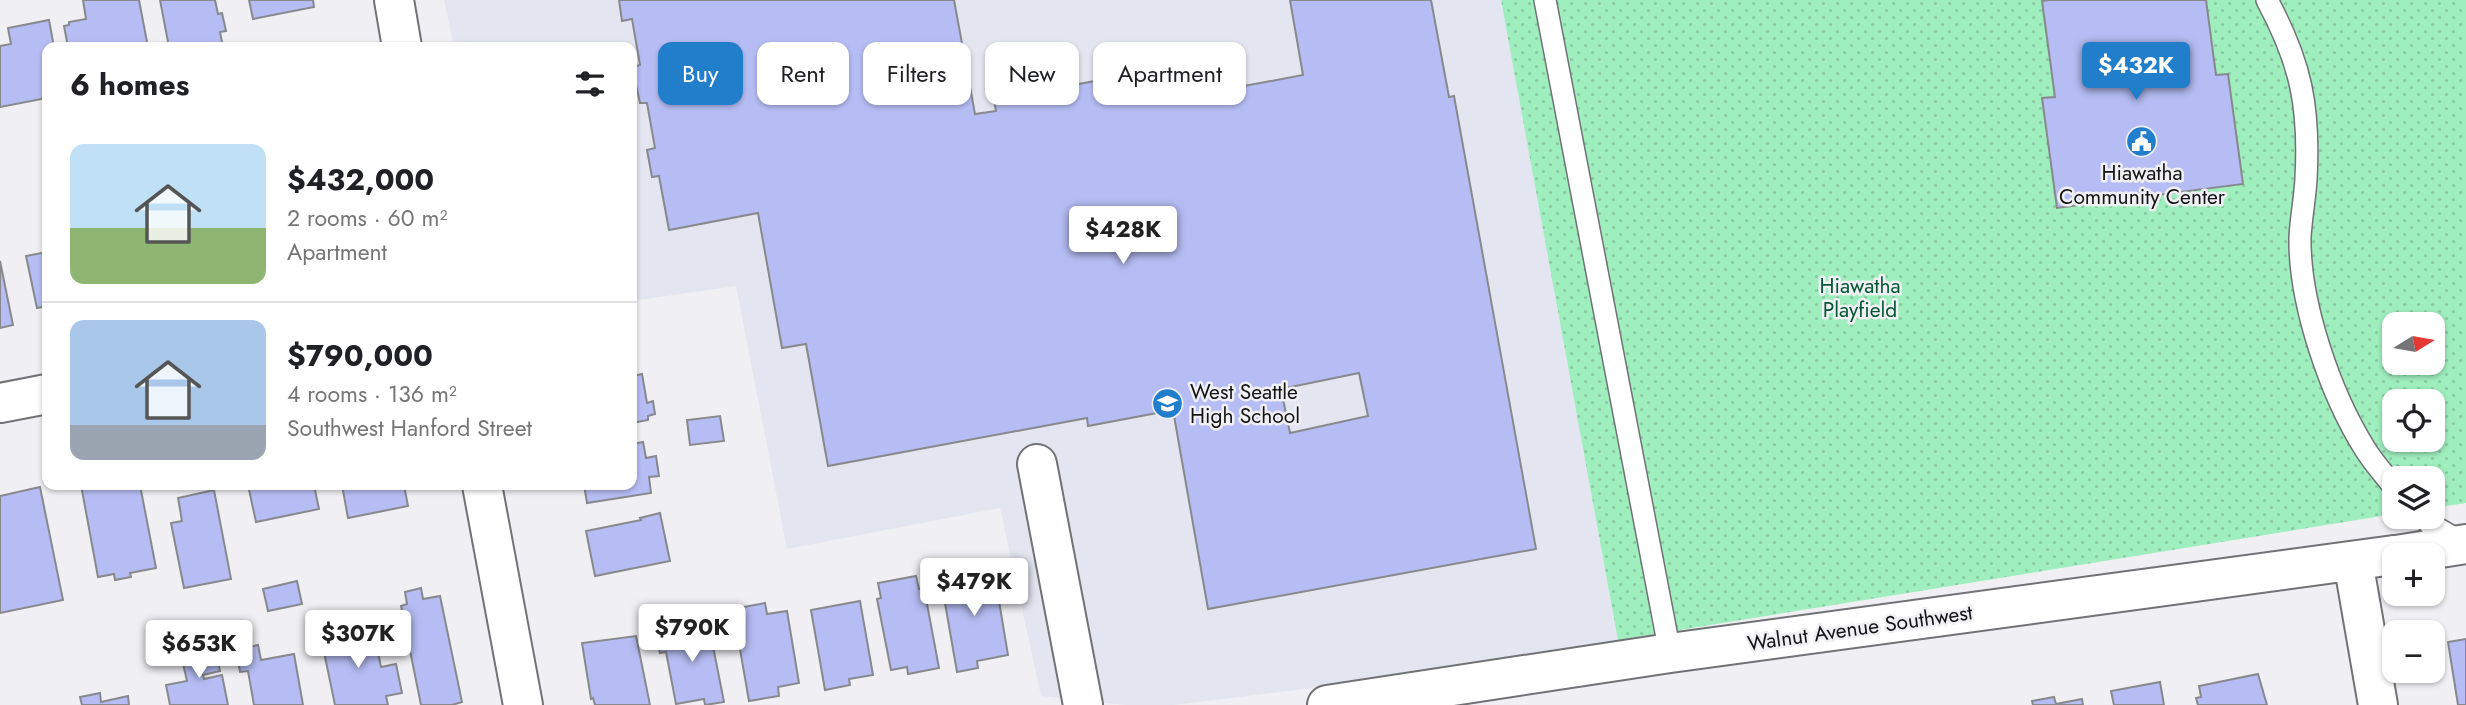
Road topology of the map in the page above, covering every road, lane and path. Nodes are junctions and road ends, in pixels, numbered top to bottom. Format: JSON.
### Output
{"nodes":[{"id":1,"x":394,"y":0,"type":"edge"},
{"id":2,"x":1545,"y":0,"type":"edge"},
{"id":3,"x":2267,"y":0,"type":"edge"},
{"id":4,"x":401,"y":42,"type":"edge"},
{"id":5,"x":42,"y":395,"type":"edge"},
{"id":6,"x":0,"y":403,"type":"edge"},
{"id":7,"x":1037,"y":464,"type":"dead end"},
{"id":8,"x":2382,"y":471,"type":"edge"},
{"id":9,"x":483,"y":490,"type":"edge"},
{"id":10,"x":2438,"y":529,"type":"edge"},
{"id":11,"x":2465,"y":545,"type":"edge"},
{"id":12,"x":2445,"y":548,"type":"edge"},
{"id":13,"x":2382,"y":557,"type":"edge"},
{"id":14,"x":2353,"y":561,"type":"junction"},
{"id":15,"x":1670,"y":653,"type":"junction"},
{"id":16,"x":1427,"y":698,"type":"edge"},
{"id":17,"x":523,"y":705,"type":"edge"},
{"id":18,"x":1083,"y":705,"type":"edge"},
{"id":19,"x":1327,"y":705,"type":"edge"},
{"id":20,"x":2378,"y":705,"type":"edge"}],
"edges":[{"from":1,"to":4,"type":"street"},
{"from":2,"to":15,"type":"lane"},
{"from":3,"to":8,"type":"lane"},
{"from":5,"to":6,"type":"street"},
{"from":7,"to":18,"type":"street"},
{"from":9,"to":17,"type":"street"},
{"from":10,"to":11,"type":"lane"},
{"from":11,"to":12,"type":"street","name":"Walnut Avenue Southwest"},
{"from":13,"to":14,"type":"street","name":"Walnut Avenue Southwest"},
{"from":14,"to":15,"type":"street","name":"Walnut Avenue Southwest"},
{"from":14,"to":20,"type":"street"},
{"from":15,"to":16,"type":"street","name":"Walnut Avenue Southwest"},
{"from":16,"to":19,"type":"street","name":"Walnut Avenue Southwest"}]}
